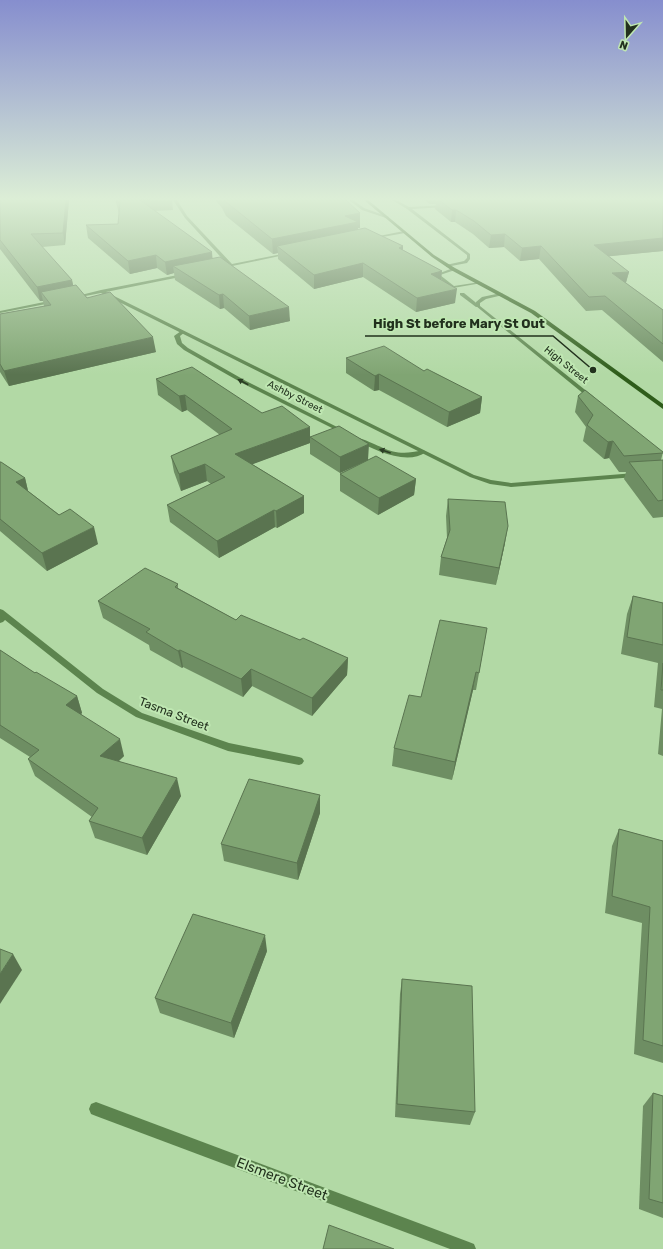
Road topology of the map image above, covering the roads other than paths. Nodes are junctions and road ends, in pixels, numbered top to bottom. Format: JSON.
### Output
{"nodes":[{"id":1,"x":223,"y":258,"type":"edge"},
{"id":2,"x":267,"y":258,"type":"edge"},
{"id":3,"x":438,"y":258,"type":"edge"},
{"id":4,"x":469,"y":258,"type":"edge"},
{"id":5,"x":230,"y":266,"type":"junction"},
{"id":6,"x":450,"y":268,"type":"junction"},
{"id":7,"x":215,"y":269,"type":"edge"},
{"id":8,"x":192,"y":273,"type":"edge"},
{"id":9,"x":480,"y":283,"type":"junction"},
{"id":10,"x":101,"y":291,"type":"junction"},
{"id":11,"x":462,"y":294,"type":"dead end"},
{"id":12,"x":501,"y":294,"type":"junction"},
{"id":13,"x":70,"y":298,"type":"edge"},
{"id":14,"x":62,"y":299,"type":"edge"},
{"id":15,"x":478,"y":306,"type":"junction"},
{"id":16,"x":0,"y":312,"type":"edge"},
{"id":17,"x":183,"y":332,"type":"junction"},
{"id":18,"x":594,"y":400,"type":"edge"},
{"id":19,"x":663,"y":407,"type":"edge"},
{"id":20,"x":349,"y":435,"type":"edge"},
{"id":21,"x":356,"y":438,"type":"edge"},
{"id":22,"x":423,"y":452,"type":"junction"},
{"id":23,"x":640,"y":474,"type":"edge"},
{"id":24,"x":2,"y":616,"type":"edge"},
{"id":25,"x":299,"y":762,"type":"dead end"},
{"id":26,"x":96,"y":1109,"type":"dead end"},
{"id":27,"x":469,"y":1249,"type":"edge"}],
"edges":[{"from":1,"to":5,"type":"street"},
{"from":2,"to":5,"type":"street"},
{"from":3,"to":6,"type":"main road","name":"High Street"},
{"from":4,"to":6,"type":"street"},
{"from":5,"to":7,"type":"street"},
{"from":6,"to":9,"type":"main road","name":"High Street"},
{"from":6,"to":9,"type":"street"},
{"from":8,"to":10,"type":"street"},
{"from":9,"to":12,"type":"main road","name":"High Street"},
{"from":10,"to":13,"type":"street"},
{"from":10,"to":17,"type":"street","name":"Ashby Street"},
{"from":11,"to":15,"type":"street","name":"High Street"},
{"from":12,"to":15,"type":"street"},
{"from":12,"to":19,"type":"main road","name":"High Street"},
{"from":14,"to":16,"type":"street"},
{"from":15,"to":18,"type":"street","name":"High Street"},
{"from":20,"to":17,"type":"street","name":"Ashby Street","one_way":true},
{"from":17,"to":22,"type":"street","name":"Ashby Street"},
{"from":22,"to":21,"type":"street","one_way":true},
{"from":22,"to":23,"type":"street","name":"Ashby Street"},
{"from":24,"to":25,"type":"street","name":"Tasma Street"},
{"from":26,"to":27,"type":"street","name":"Elsmere Street"}]}
